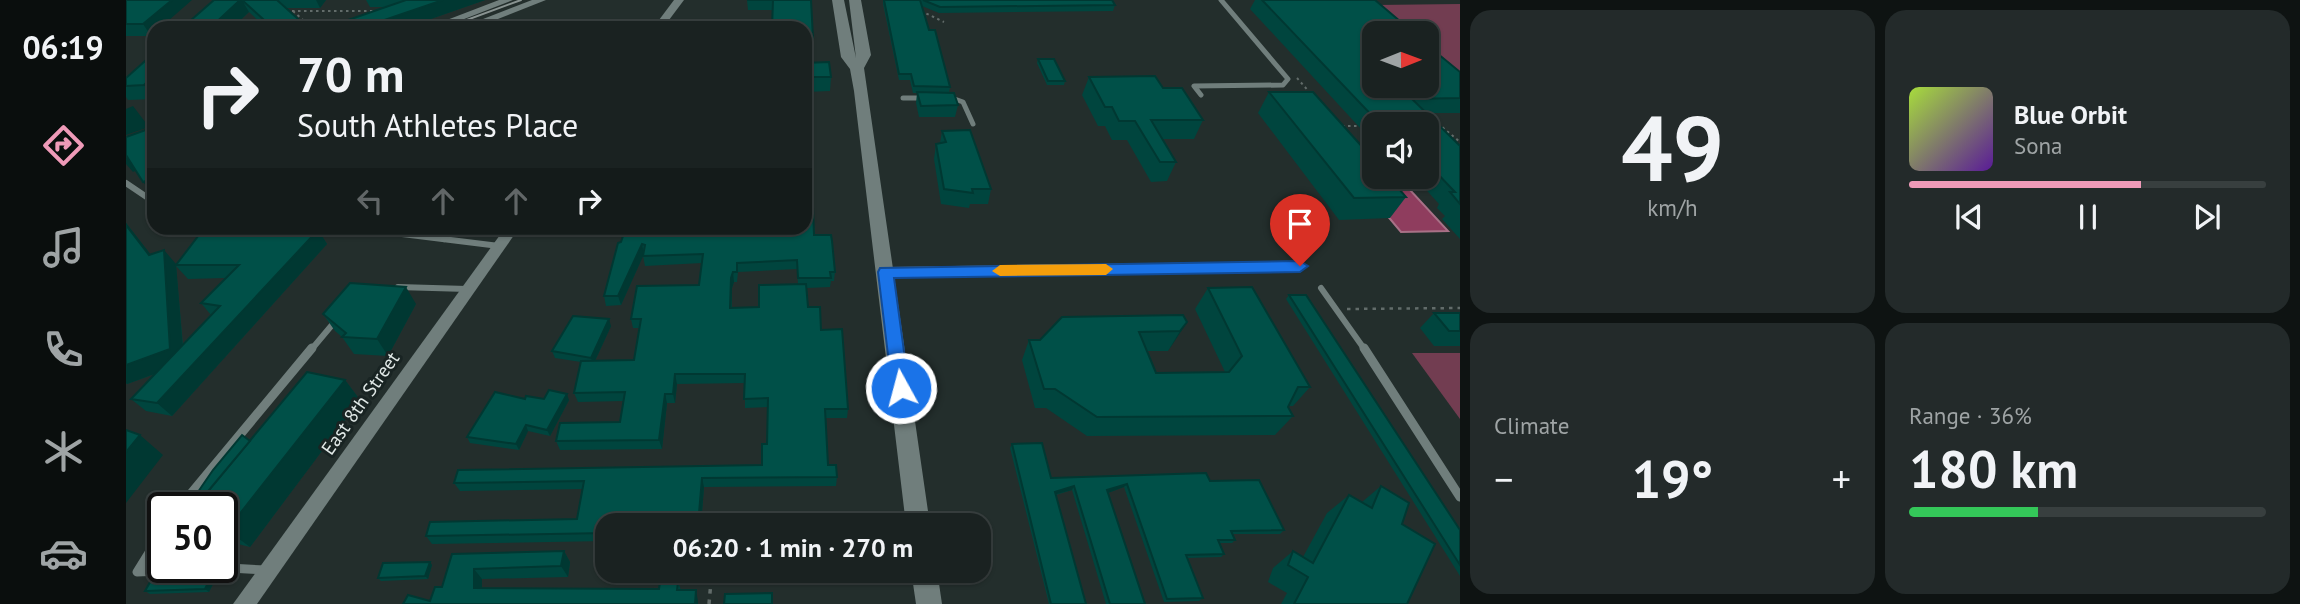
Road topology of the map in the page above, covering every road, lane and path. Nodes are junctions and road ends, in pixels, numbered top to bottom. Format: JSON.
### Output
{"nodes":[{"id":1,"x":508,"y":0,"type":"edge"},
{"id":2,"x":541,"y":0,"type":"edge"},
{"id":3,"x":679,"y":0,"type":"edge"},
{"id":4,"x":838,"y":0,"type":"edge"},
{"id":5,"x":856,"y":0,"type":"edge"},
{"id":6,"x":1220,"y":0,"type":"edge"},
{"id":7,"x":282,"y":11,"type":"edge"},
{"id":8,"x":293,"y":11,"type":"junction"},
{"id":9,"x":387,"y":11,"type":"edge"},
{"id":10,"x":921,"y":11,"type":"edge"},
{"id":11,"x":304,"y":21,"type":"edge"},
{"id":12,"x":450,"y":21,"type":"edge"},
{"id":13,"x":484,"y":21,"type":"edge"},
{"id":14,"x":663,"y":21,"type":"edge"},
{"id":15,"x":944,"y":22,"type":"dead end"},
{"id":16,"x":857,"y":68,"type":"junction"},
{"id":17,"x":1201,"y":95,"type":"dead end"},
{"id":18,"x":941,"y":97,"type":"edge"},
{"id":19,"x":903,"y":98,"type":"dead end"},
{"id":20,"x":929,"y":98,"type":"edge"},
{"id":21,"x":973,"y":124,"type":"dead end"},
{"id":22,"x":1439,"y":126,"type":"edge"},
{"id":23,"x":1460,"y":142,"type":"edge"},
{"id":24,"x":126,"y":183,"type":"edge"},
{"id":25,"x":147,"y":197,"type":"edge"},
{"id":26,"x":410,"y":235,"type":"edge"},
{"id":27,"x":447,"y":235,"type":"edge"},
{"id":28,"x":507,"y":235,"type":"edge"},
{"id":29,"x":443,"y":239,"type":"junction"},
{"id":30,"x":499,"y":246,"type":"junction"},
{"id":31,"x":1300,"y":266,"type":"dead end"},
{"id":32,"x":886,"y":272,"type":"junction"},
{"id":33,"x":386,"y":287,"type":"edge"},
{"id":34,"x":1321,"y":288,"type":"dead end"},
{"id":35,"x":467,"y":289,"type":"junction"},
{"id":36,"x":1460,"y":308,"type":"edge"},
{"id":37,"x":1336,"y":309,"type":"junction"},
{"id":38,"x":340,"y":316,"type":"edge"},
{"id":39,"x":192,"y":492,"type":"edge"},
{"id":40,"x":1460,"y":497,"type":"edge"},
{"id":41,"x":916,"y":513,"type":"edge"},
{"id":42,"x":147,"y":556,"type":"edge"},
{"id":43,"x":238,"y":568,"type":"edge"},
{"id":44,"x":268,"y":570,"type":"junction"},
{"id":45,"x":147,"y":572,"type":"edge"},
{"id":46,"x":711,"y":583,"type":"edge"},
{"id":47,"x":926,"y":583,"type":"edge"},
{"id":48,"x":244,"y":604,"type":"edge"},
{"id":49,"x":709,"y":604,"type":"edge"},
{"id":50,"x":929,"y":604,"type":"edge"}],
"edges":[{"from":1,"to":12,"type":"street"},
{"from":2,"to":13,"type":"street"},
{"from":3,"to":14,"type":"street"},
{"from":4,"to":16,"type":"main road"},
{"from":5,"to":16,"type":"main road"},
{"from":6,"to":17,"type":"lane"},
{"from":7,"to":8,"type":"path"},
{"from":8,"to":9,"type":"path"},
{"from":8,"to":11,"type":"path"},
{"from":10,"to":15,"type":"path"},
{"from":16,"to":32,"type":"main road"},
{"from":18,"to":21,"type":"lane"},
{"from":19,"to":20,"type":"lane"},
{"from":22,"to":23,"type":"path"},
{"from":24,"to":25,"type":"lane"},
{"from":26,"to":29,"type":"lane"},
{"from":27,"to":29,"type":"lane"},
{"from":28,"to":30,"type":"street","name":"East 8th Street"},
{"from":29,"to":30,"type":"lane"},
{"from":30,"to":35,"type":"street","name":"East 8th Street"},
{"from":31,"to":32,"type":"street"},
{"from":32,"to":41,"type":"main road"},
{"from":33,"to":35,"type":"lane"},
{"from":34,"to":37,"type":"lane"},
{"from":35,"to":44,"type":"street","name":"East 8th Street"},
{"from":36,"to":37,"type":"path"},
{"from":37,"to":40,"type":"lane"},
{"from":38,"to":39,"type":"lane"},
{"from":42,"to":45,"type":"lane"},
{"from":43,"to":44,"type":"lane"},
{"from":44,"to":48,"type":"street","name":"East 8th Street"},
{"from":46,"to":49,"type":"path"},
{"from":47,"to":50,"type":"main road"}]}
